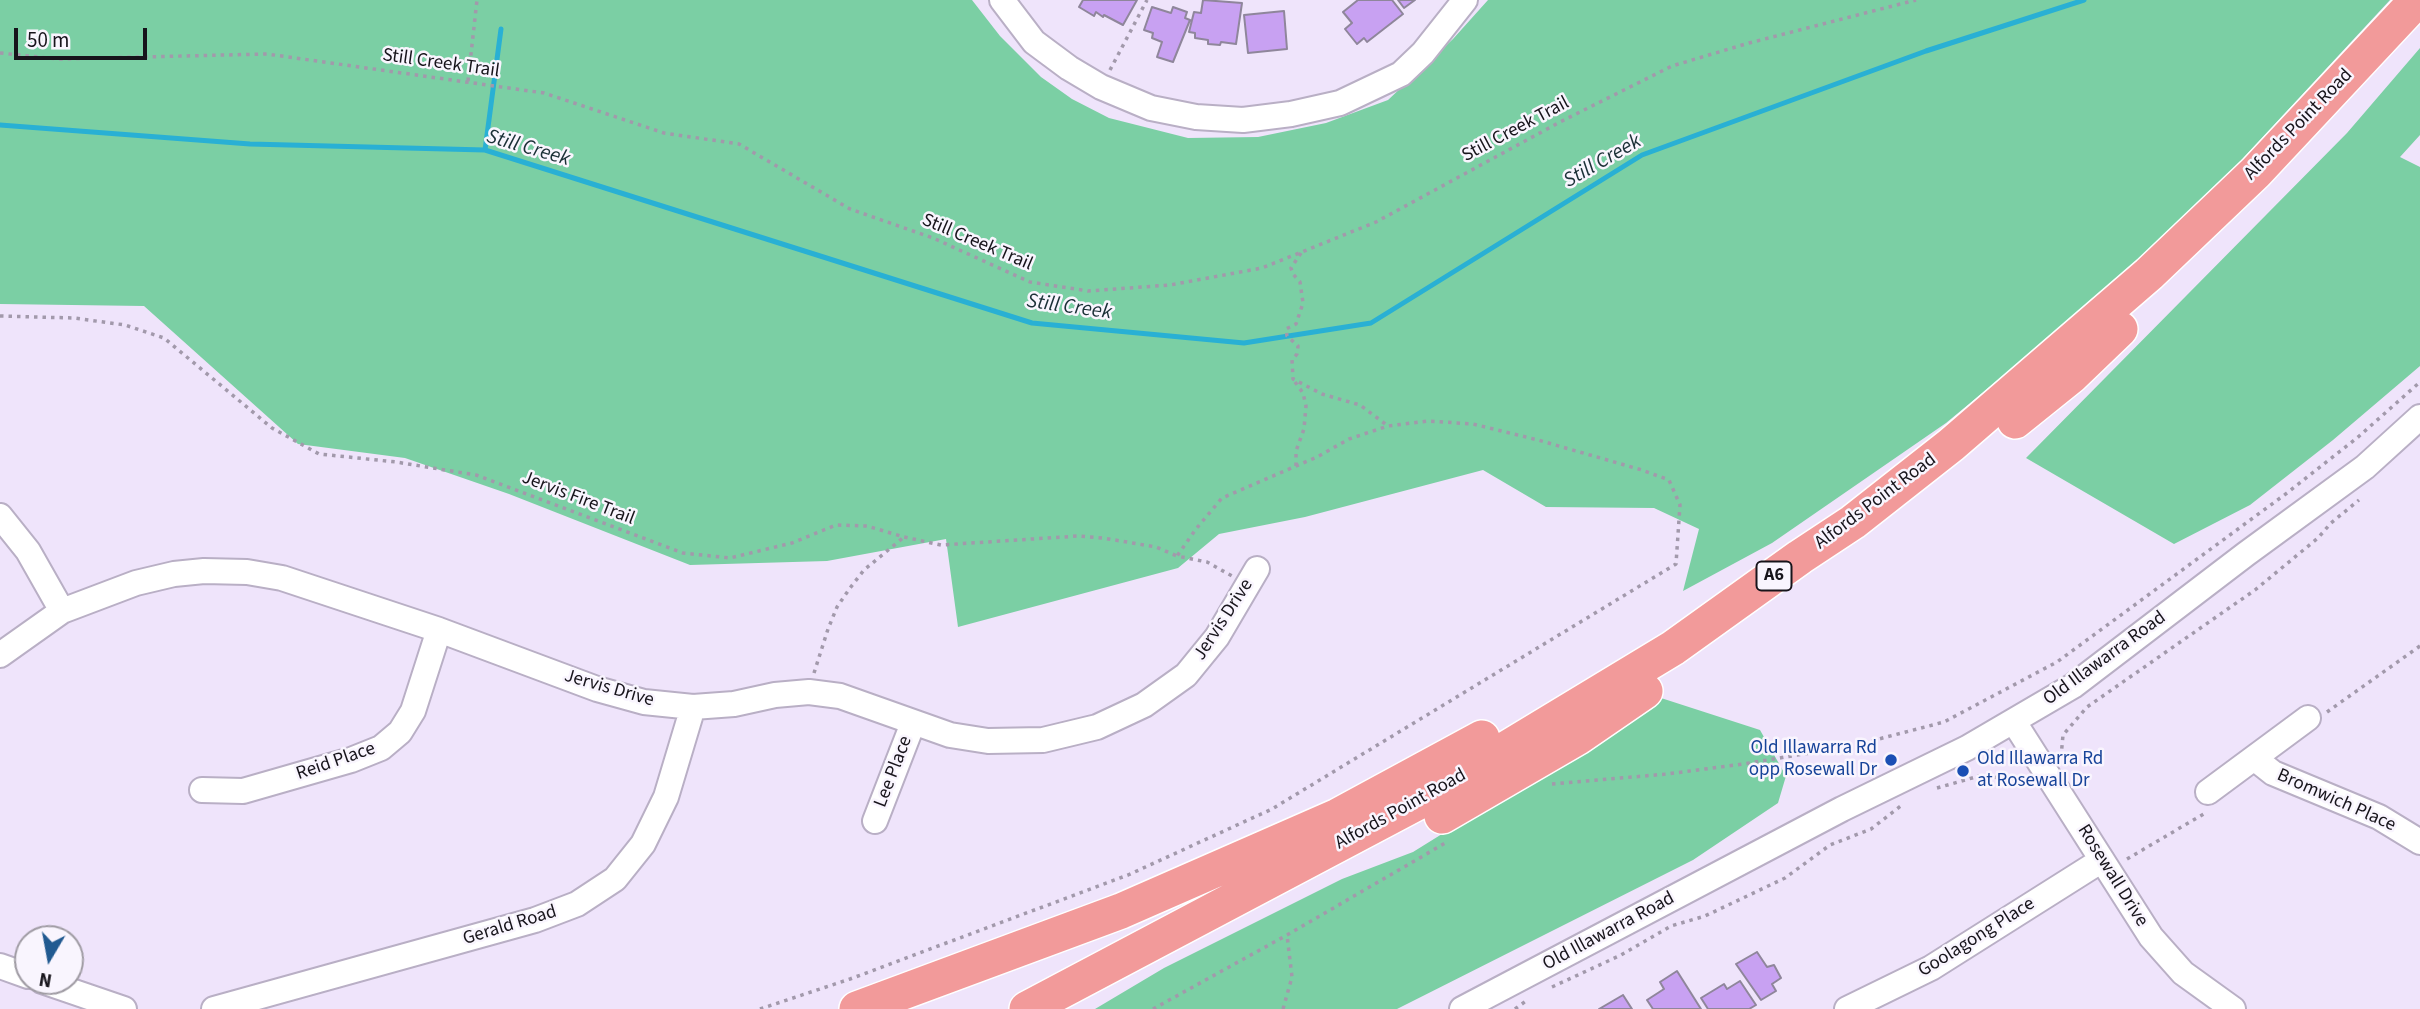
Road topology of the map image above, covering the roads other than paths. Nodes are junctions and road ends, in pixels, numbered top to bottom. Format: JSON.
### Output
{"nodes":[{"id":1,"x":1002,"y":0,"type":"edge"},
{"id":2,"x":1465,"y":0,"type":"edge"},
{"id":3,"x":2417,"y":0,"type":"edge"},
{"id":4,"x":2420,"y":29,"type":"edge"},
{"id":5,"x":2420,"y":417,"type":"edge"},
{"id":6,"x":0,"y":516,"type":"edge"},
{"id":7,"x":1800,"y":557,"type":"junction"},
{"id":8,"x":1257,"y":569,"type":"road end"},
{"id":9,"x":62,"y":611,"type":"junction"},
{"id":10,"x":439,"y":630,"type":"junction"},
{"id":11,"x":0,"y":655,"type":"edge"},
{"id":12,"x":693,"y":707,"type":"junction"},
{"id":13,"x":2308,"y":718,"type":"road end"},
{"id":14,"x":2014,"y":722,"type":"junction"},
{"id":15,"x":913,"y":723,"type":"junction"},
{"id":16,"x":2254,"y":758,"type":"junction"},
{"id":17,"x":202,"y":790,"type":"dead end"},
{"id":18,"x":2212,"y":799,"type":"road end"},
{"id":19,"x":875,"y":821,"type":"dead end"},
{"id":20,"x":2420,"y":842,"type":"edge"},
{"id":21,"x":2105,"y":865,"type":"junction"},
{"id":22,"x":81,"y":1002,"type":"edge"},
{"id":23,"x":124,"y":1009,"type":"edge"},
{"id":24,"x":214,"y":1009,"type":"edge"},
{"id":25,"x":857,"y":1009,"type":"edge"},
{"id":26,"x":1027,"y":1009,"type":"edge"},
{"id":27,"x":1067,"y":1009,"type":"edge"},
{"id":28,"x":1462,"y":1009,"type":"edge"},
{"id":29,"x":1847,"y":1009,"type":"edge"},
{"id":30,"x":2233,"y":1009,"type":"edge"}],
"edges":[{"from":1,"to":2,"type":"street"},
{"from":3,"to":7,"type":"highway","name":"Alfords Point Road","number":"A6"},
{"from":4,"to":27,"type":"highway","name":"Alfords Point Road","number":"A6"},
{"from":5,"to":14,"type":"street","name":"Old Illawarra Road"},
{"from":6,"to":9,"type":"street"},
{"from":7,"to":25,"type":"highway","number":"A6"},
{"from":7,"to":26,"type":"highway","name":"Alfords Point Road","number":"A6"},
{"from":8,"to":15,"type":"street","name":"Jervis Drive"},
{"from":9,"to":10,"type":"street","name":"Jervis Drive"},
{"from":9,"to":11,"type":"street","name":"Jervis Drive"},
{"from":10,"to":12,"type":"street","name":"Jervis Drive"},
{"from":10,"to":17,"type":"street","name":"Reid Place"},
{"from":12,"to":15,"type":"street","name":"Jervis Drive"},
{"from":12,"to":24,"type":"street","name":"Gerald Road"},
{"from":13,"to":16,"type":"street","name":"Bromwich Place"},
{"from":14,"to":21,"type":"street","name":"Rosewall Drive"},
{"from":14,"to":28,"type":"street","name":"Old Illawarra Road"},
{"from":15,"to":19,"type":"street","name":"Lee Place"},
{"from":16,"to":18,"type":"street","name":"Bromwich Place"},
{"from":16,"to":20,"type":"street","name":"Bromwich Place"},
{"from":21,"to":29,"type":"street","name":"Goolagong Place"},
{"from":21,"to":30,"type":"street","name":"Rosewall Drive"},
{"from":22,"to":23,"type":"street"}]}
